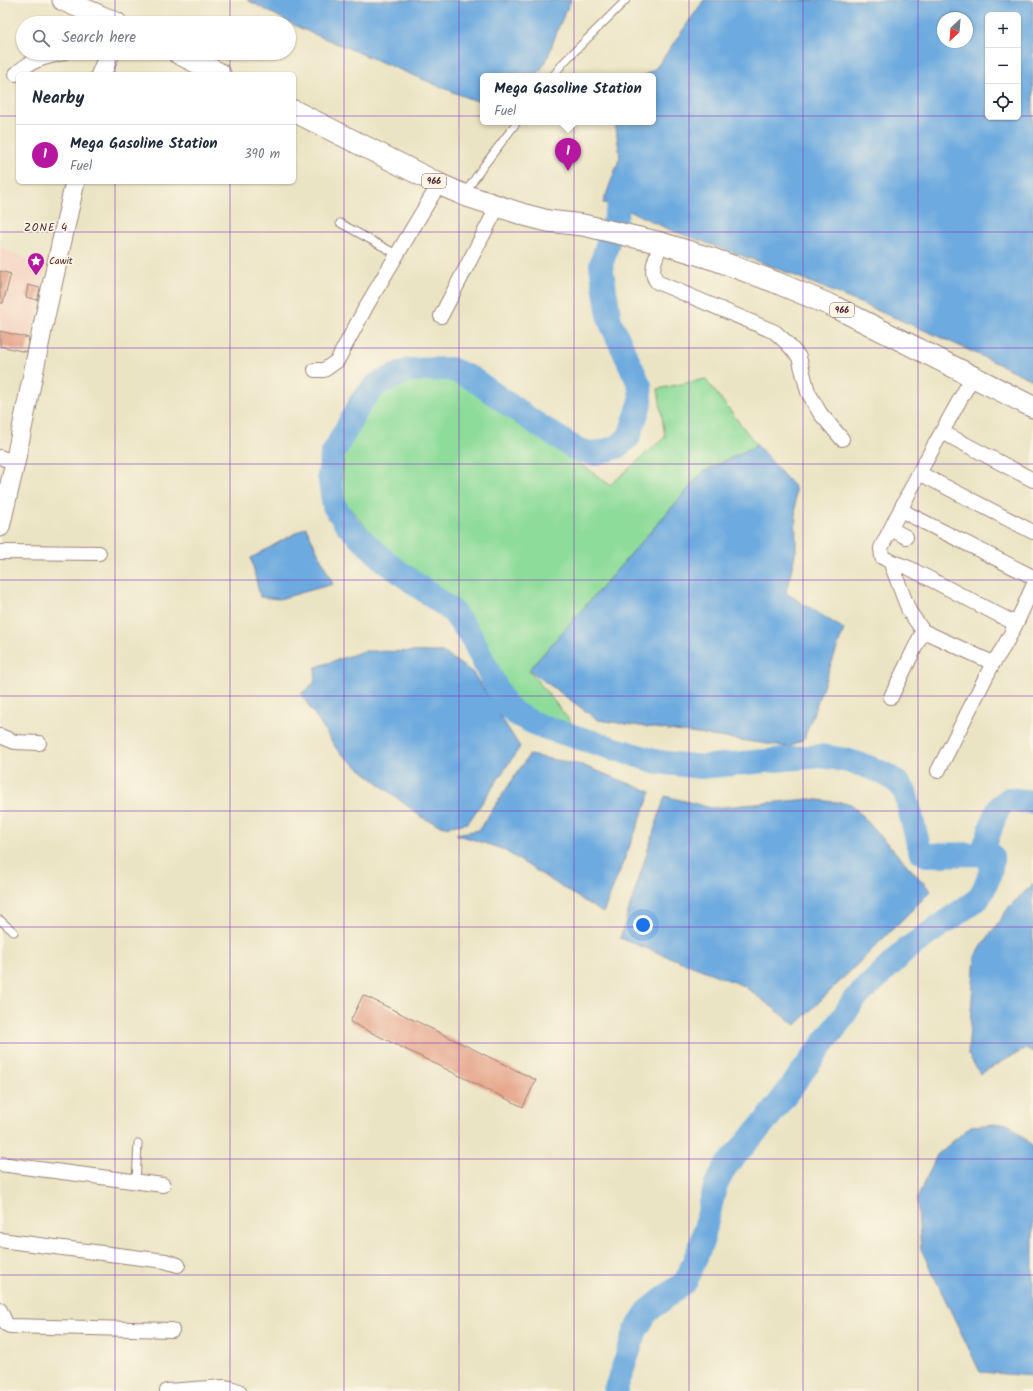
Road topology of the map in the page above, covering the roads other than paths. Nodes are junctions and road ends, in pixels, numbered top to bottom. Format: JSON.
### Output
{"nodes":[{"id":1,"x":63,"y":0,"type":"edge"},
{"id":2,"x":626,"y":0,"type":"edge"},
{"id":3,"x":100,"y":16,"type":"edge"},
{"id":4,"x":39,"y":60,"type":"edge"},
{"id":5,"x":107,"y":60,"type":"edge"},
{"id":6,"x":192,"y":60,"type":"edge"},
{"id":7,"x":18,"y":72,"type":"edge"},
{"id":8,"x":102,"y":72,"type":"edge"},
{"id":9,"x":216,"y":72,"type":"edge"},
{"id":10,"x":555,"y":73,"type":"edge"},
{"id":11,"x":296,"y":112,"type":"edge"},
{"id":12,"x":515,"y":125,"type":"edge"},
{"id":13,"x":75,"y":184,"type":"edge"},
{"id":14,"x":439,"y":184,"type":"junction"},
{"id":15,"x":464,"y":195,"type":"junction"},
{"id":16,"x":498,"y":206,"type":"junction"},
{"id":17,"x":340,"y":224,"type":"dead end"},
{"id":18,"x":661,"y":243,"type":"junction"},
{"id":19,"x":398,"y":255,"type":"junction"},
{"id":20,"x":441,"y":316,"type":"dead end"},
{"id":21,"x":315,"y":370,"type":"dead end"},
{"id":22,"x":973,"y":376,"type":"junction"},
{"id":23,"x":1033,"y":406,"type":"edge"},
{"id":24,"x":942,"y":432,"type":"junction"},
{"id":25,"x":842,"y":439,"type":"dead end"},
{"id":26,"x":7,"y":460,"type":"edge"},
{"id":27,"x":919,"y":473,"type":"junction"},
{"id":28,"x":1033,"y":480,"type":"edge"},
{"id":29,"x":901,"y":508,"type":"junction"},
{"id":30,"x":0,"y":527,"type":"edge"},
{"id":31,"x":891,"y":529,"type":"junction"},
{"id":32,"x":1033,"y":532,"type":"edge"},
{"id":33,"x":906,"y":537,"type":"dead end"},
{"id":34,"x":0,"y":552,"type":"edge"},
{"id":35,"x":99,"y":553,"type":"dead end"},
{"id":36,"x":890,"y":561,"type":"junction"},
{"id":37,"x":1033,"y":578,"type":"edge"},
{"id":38,"x":1033,"y":586,"type":"edge"},
{"id":39,"x":1016,"y":624,"type":"junction"},
{"id":40,"x":923,"y":631,"type":"junction"},
{"id":41,"x":993,"y":663,"type":"junction"},
{"id":42,"x":891,"y":697,"type":"dead end"},
{"id":43,"x":0,"y":736,"type":"edge"},
{"id":44,"x":39,"y":743,"type":"dead end"},
{"id":45,"x":938,"y":771,"type":"dead end"},
{"id":46,"x":0,"y":920,"type":"edge"},
{"id":47,"x":14,"y":932,"type":"dead end"},
{"id":48,"x":138,"y":1143,"type":"dead end"},
{"id":49,"x":0,"y":1164,"type":"edge"},
{"id":50,"x":136,"y":1182,"type":"junction"},
{"id":51,"x":163,"y":1185,"type":"dead end"},
{"id":52,"x":0,"y":1240,"type":"edge"},
{"id":53,"x":178,"y":1265,"type":"dead end"},
{"id":54,"x":0,"y":1310,"type":"edge"},
{"id":55,"x":172,"y":1330,"type":"dead end"},
{"id":56,"x":167,"y":1391,"type":"edge"},
{"id":57,"x":239,"y":1391,"type":"edge"}],
"edges":[{"from":1,"to":3,"type":"main road"},
{"from":2,"to":10,"type":"lane"},
{"from":4,"to":7,"type":"street"},
{"from":5,"to":8,"type":"street"},
{"from":6,"to":9,"type":"main road"},
{"from":11,"to":14,"type":"main road","number":"966"},
{"from":12,"to":15,"type":"lane"},
{"from":13,"to":26,"type":"street"},
{"from":14,"to":15,"type":"main road","number":"966"},
{"from":14,"to":19,"type":"street"},
{"from":15,"to":16,"type":"main road","number":"966"},
{"from":16,"to":18,"type":"main road","number":"966"},
{"from":16,"to":20,"type":"street"},
{"from":17,"to":19,"type":"lane"},
{"from":18,"to":22,"type":"main road","number":"966"},
{"from":18,"to":25,"type":"street"},
{"from":19,"to":21,"type":"street"},
{"from":22,"to":23,"type":"main road","number":"966"},
{"from":22,"to":24,"type":"street"},
{"from":24,"to":27,"type":"street"},
{"from":24,"to":28,"type":"street"},
{"from":26,"to":30,"type":"street"},
{"from":27,"to":29,"type":"street"},
{"from":27,"to":32,"type":"street"},
{"from":29,"to":31,"type":"street"},
{"from":29,"to":37,"type":"street"},
{"from":31,"to":33,"type":"street"},
{"from":31,"to":36,"type":"street"},
{"from":34,"to":35,"type":"street"},
{"from":36,"to":39,"type":"street"},
{"from":36,"to":40,"type":"street"},
{"from":38,"to":39,"type":"street"},
{"from":39,"to":41,"type":"street"},
{"from":40,"to":41,"type":"street"},
{"from":40,"to":42,"type":"street"},
{"from":41,"to":45,"type":"street"},
{"from":43,"to":44,"type":"street"},
{"from":46,"to":47,"type":"lane"},
{"from":48,"to":50,"type":"lane"},
{"from":49,"to":50,"type":"street"},
{"from":50,"to":51,"type":"street"},
{"from":52,"to":53,"type":"street"},
{"from":54,"to":55,"type":"street"},
{"from":56,"to":57,"type":"street"}]}
